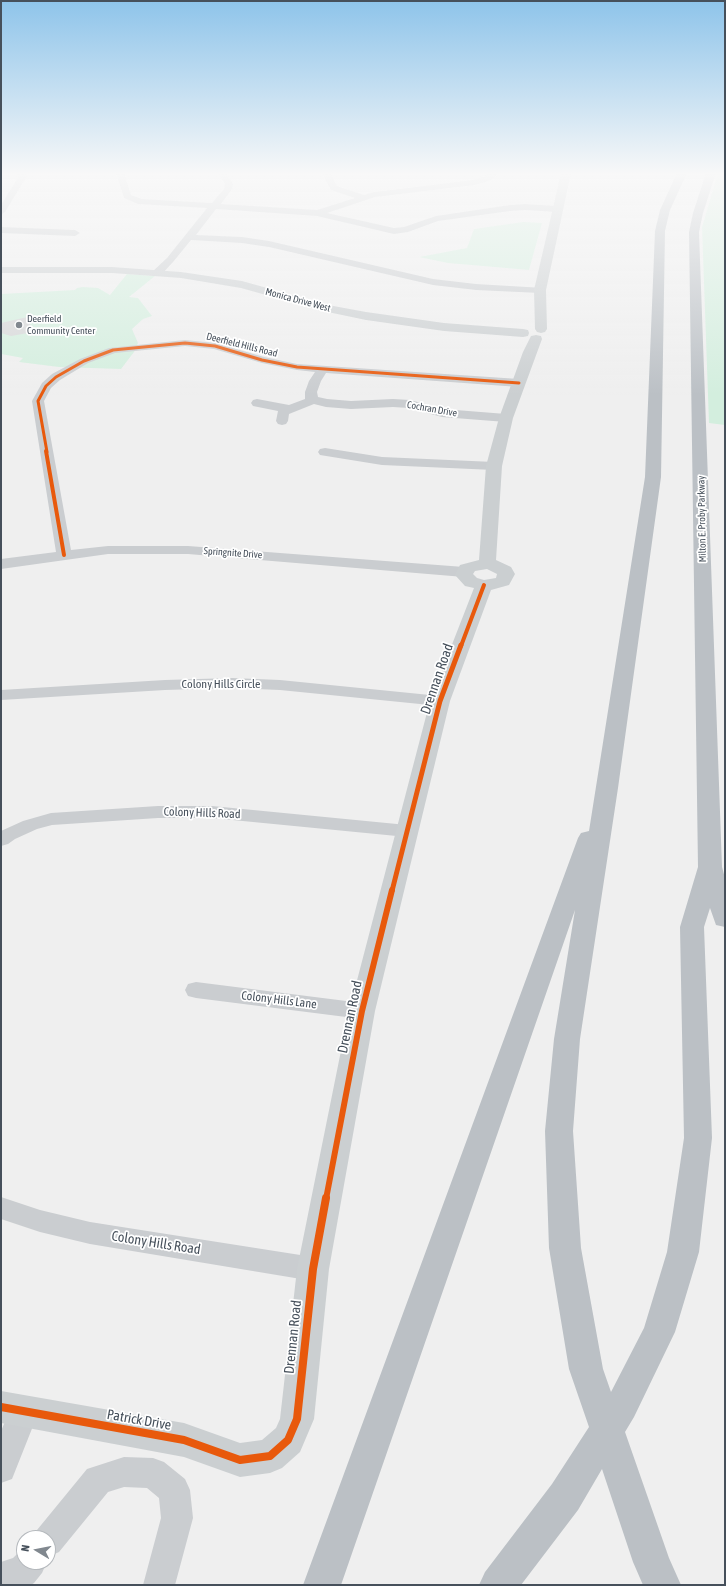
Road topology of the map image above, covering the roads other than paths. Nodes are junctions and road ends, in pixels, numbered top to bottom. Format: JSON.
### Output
{"nodes":[{"id":1,"x":181,"y":247,"type":"edge"},
{"id":2,"x":282,"y":247,"type":"edge"},
{"id":3,"x":549,"y":247,"type":"edge"},
{"id":4,"x":660,"y":247,"type":"edge"},
{"id":5,"x":694,"y":247,"type":"edge"},
{"id":6,"x":1,"y":270,"type":"edge"},
{"id":7,"x":157,"y":273,"type":"junction"},
{"id":8,"x":540,"y":290,"type":"junction"},
{"id":9,"x":541,"y":334,"type":"junction"},
{"id":10,"x":323,"y":369,"type":"junction"},
{"id":11,"x":519,"y":383,"type":"junction"},
{"id":12,"x":312,"y":399,"type":"junction"},
{"id":13,"x":257,"y":403,"type":"dead end"},
{"id":14,"x":289,"y":409,"type":"junction"},
{"id":15,"x":506,"y":418,"type":"junction"},
{"id":16,"x":282,"y":421,"type":"dead end"},
{"id":17,"x":325,"y":452,"type":"dead end"},
{"id":18,"x":494,"y":466,"type":"junction"},
{"id":19,"x":64,"y":555,"type":"junction"},
{"id":20,"x":1,"y":564,"type":"edge"},
{"id":21,"x":478,"y":574,"type":"junction"},
{"id":22,"x":1,"y":695,"type":"edge"},
{"id":23,"x":440,"y":701,"type":"junction"},
{"id":24,"x":607,"y":788,"type":"junction"},
{"id":25,"x":407,"y":832,"type":"junction"},
{"id":26,"x":1,"y":840,"type":"edge"},
{"id":27,"x":710,"y":867,"type":"junction"},
{"id":28,"x":725,"y":918,"type":"edge"},
{"id":29,"x":196,"y":990,"type":"dead end"},
{"id":30,"x":362,"y":1011,"type":"junction"},
{"id":31,"x":1,"y":1208,"type":"edge"},
{"id":32,"x":313,"y":1269,"type":"junction"},
{"id":33,"x":13,"y":1409,"type":"edge"},
{"id":34,"x":270,"y":1456,"type":"joint"},
{"id":35,"x":1,"y":1468,"type":"edge"},
{"id":36,"x":56,"y":1531,"type":"edge"},
{"id":37,"x":25,"y":1570,"type":"edge"},
{"id":38,"x":1,"y":1578,"type":"edge"},
{"id":39,"x":159,"y":1585,"type":"edge"},
{"id":40,"x":322,"y":1585,"type":"edge"},
{"id":41,"x":498,"y":1585,"type":"edge"},
{"id":42,"x":662,"y":1585,"type":"edge"}],
"edges":[{"from":1,"to":7,"type":"street"},
{"from":2,"to":8,"type":"street"},
{"from":3,"to":8,"type":"street","name":"Drennan Road"},
{"from":4,"to":24,"type":"highway"},
{"from":5,"to":27,"type":"highway","name":"Milton E. Proby Parkway"},
{"from":6,"to":7,"type":"street","name":"Monica Drive West"},
{"from":7,"to":9,"type":"street","name":"Monica Drive West"},
{"from":8,"to":9,"type":"street","name":"Drennan Road"},
{"from":9,"to":11,"type":"street","name":"Drennan Road"},
{"from":10,"to":11,"type":"street","name":"Deerfield Hills Road"},
{"from":10,"to":12,"type":"street"},
{"from":10,"to":19,"type":"street","name":"Deerfield Hills Road"},
{"from":11,"to":15,"type":"street","name":"Drennan Road"},
{"from":12,"to":14,"type":"street"},
{"from":12,"to":15,"type":"street","name":"Cochran Drive"},
{"from":13,"to":14,"type":"street"},
{"from":14,"to":16,"type":"street"},
{"from":15,"to":18,"type":"street","name":"Drennan Road"},
{"from":17,"to":18,"type":"street"},
{"from":18,"to":21,"type":"street","name":"Drennan Road"},
{"from":19,"to":20,"type":"street","name":"Springnite Drive"},
{"from":19,"to":21,"type":"street","name":"Springnite Drive"},
{"from":21,"to":23,"type":"street","name":"Drennan Road"},
{"from":22,"to":23,"type":"street","name":"Colony Hills Circle"},
{"from":23,"to":25,"type":"street","name":"Drennan Road"},
{"from":24,"to":40,"type":"highway"},
{"from":24,"to":42,"type":"highway"},
{"from":25,"to":26,"type":"street","name":"Colony Hills Road"},
{"from":25,"to":30,"type":"street","name":"Drennan Road"},
{"from":27,"to":28,"type":"highway"},
{"from":27,"to":41,"type":"highway"},
{"from":29,"to":30,"type":"street","name":"Colony Hills Lane"},
{"from":30,"to":32,"type":"street","name":"Drennan Road"},
{"from":31,"to":32,"type":"street","name":"Colony Hills Road"},
{"from":32,"to":34,"type":"street","name":"Drennan Road"},
{"from":33,"to":34,"type":"street","name":"Patrick Drive"},
{"from":33,"to":35,"type":"street"},
{"from":36,"to":39,"type":"street"},
{"from":37,"to":38,"type":"street"}]}
